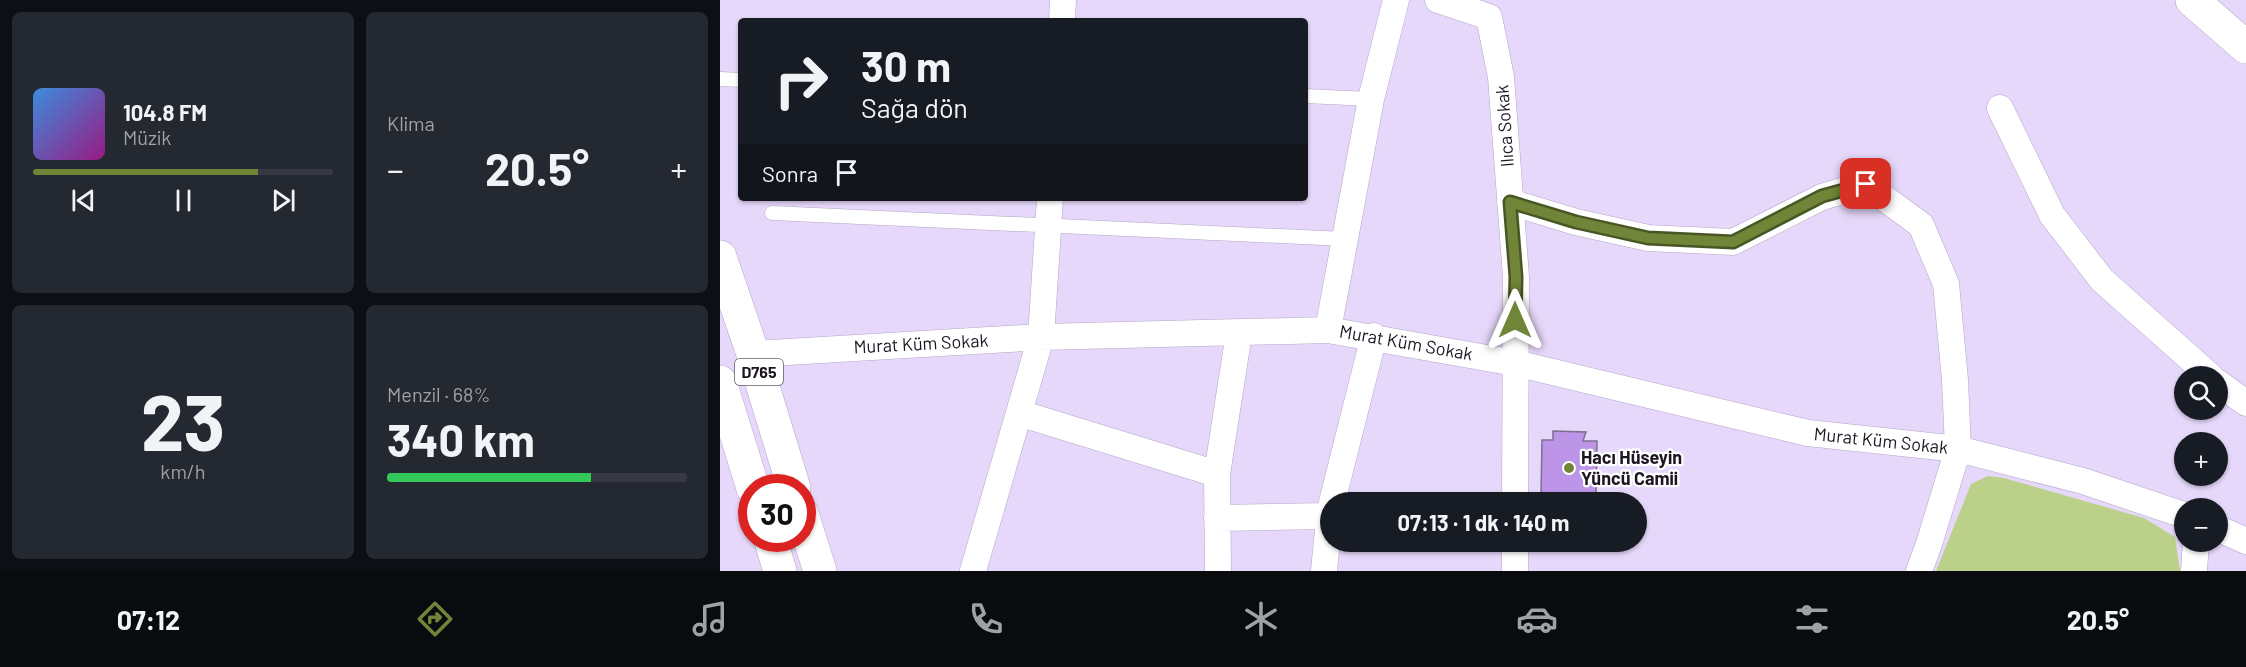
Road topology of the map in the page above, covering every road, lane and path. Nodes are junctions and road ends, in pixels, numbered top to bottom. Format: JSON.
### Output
{"nodes":[{"id":1,"x":1063,"y":0,"type":"edge"},
{"id":2,"x":1396,"y":0,"type":"edge"},
{"id":3,"x":1438,"y":0,"type":"edge"},
{"id":4,"x":2192,"y":0,"type":"edge"},
{"id":5,"x":1062,"y":18,"type":"edge"},
{"id":6,"x":2246,"y":47,"type":"edge"},
{"id":7,"x":720,"y":79,"type":"edge"},
{"id":8,"x":738,"y":80,"type":"edge"},
{"id":9,"x":1308,"y":96,"type":"edge"},
{"id":10,"x":1371,"y":99,"type":"junction"},
{"id":11,"x":2000,"y":108,"type":"dead end"},
{"id":12,"x":1050,"y":201,"type":"edge"},
{"id":13,"x":1510,"y":202,"type":"junction"},
{"id":14,"x":772,"y":213,"type":"dead end"},
{"id":15,"x":1048,"y":225,"type":"junction"},
{"id":16,"x":1345,"y":238,"type":"junction"},
{"id":17,"x":720,"y":257,"type":"edge"},
{"id":18,"x":1328,"y":330,"type":"junction"},
{"id":19,"x":1239,"y":333,"type":"junction"},
{"id":20,"x":1374,"y":336,"type":"junction"},
{"id":21,"x":1041,"y":337,"type":"junction"},
{"id":22,"x":753,"y":354,"type":"junction"},
{"id":23,"x":1515,"y":363,"type":"junction"},
{"id":24,"x":2199,"y":366,"type":"edge"},
{"id":25,"x":720,"y":382,"type":"edge"},
{"id":26,"x":2228,"y":390,"type":"edge"},
{"id":27,"x":2246,"y":403,"type":"edge"},
{"id":28,"x":1018,"y":413,"type":"junction"},
{"id":29,"x":1958,"y":449,"type":"junction"},
{"id":30,"x":749,"y":474,"type":"edge"},
{"id":31,"x":790,"y":474,"type":"edge"},
{"id":32,"x":1217,"y":474,"type":"junction"},
{"id":33,"x":1334,"y":492,"type":"edge"},
{"id":34,"x":1515,"y":492,"type":"edge"},
{"id":35,"x":1320,"y":510,"type":"edge"},
{"id":36,"x":2174,"y":512,"type":"edge"},
{"id":37,"x":1218,"y":518,"type":"junction"},
{"id":38,"x":2228,"y":533,"type":"edge"},
{"id":39,"x":2246,"y":541,"type":"edge"},
{"id":40,"x":774,"y":552,"type":"edge"},
{"id":41,"x":814,"y":552,"type":"edge"},
{"id":42,"x":1326,"y":552,"type":"edge"},
{"id":43,"x":1515,"y":552,"type":"edge"},
{"id":44,"x":2195,"y":552,"type":"edge"},
{"id":45,"x":780,"y":571,"type":"edge"},
{"id":46,"x":820,"y":571,"type":"edge"},
{"id":47,"x":974,"y":571,"type":"edge"},
{"id":48,"x":1218,"y":571,"type":"edge"},
{"id":49,"x":1324,"y":571,"type":"edge"},
{"id":50,"x":1515,"y":571,"type":"edge"},
{"id":51,"x":1919,"y":571,"type":"edge"},
{"id":52,"x":2194,"y":571,"type":"edge"}],
"edges":[{"from":1,"to":5,"type":"street"},
{"from":2,"to":10,"type":"street"},
{"from":3,"to":13,"type":"street","name":"Ilıca Sokak"},
{"from":4,"to":6,"type":"main road"},
{"from":7,"to":8,"type":"lane"},
{"from":9,"to":10,"type":"lane"},
{"from":10,"to":16,"type":"street"},
{"from":11,"to":24,"type":"street"},
{"from":12,"to":15,"type":"street"},
{"from":13,"to":23,"type":"street","name":"Ilıca Sokak"},
{"from":13,"to":29,"type":"street"},
{"from":14,"to":15,"type":"lane"},
{"from":15,"to":16,"type":"lane"},
{"from":15,"to":21,"type":"street"},
{"from":16,"to":18,"type":"street"},
{"from":17,"to":22,"type":"main road","number":"D765"},
{"from":18,"to":19,"type":"street","name":"Murat Küm Sokak"},
{"from":18,"to":20,"type":"street","name":"Murat Küm Sokak"},
{"from":19,"to":21,"type":"street","name":"Murat Küm Sokak"},
{"from":19,"to":32,"type":"street"},
{"from":20,"to":23,"type":"street","name":"Murat Küm Sokak"},
{"from":20,"to":33,"type":"street"},
{"from":21,"to":22,"type":"street","name":"Murat Küm Sokak"},
{"from":21,"to":28,"type":"street"},
{"from":22,"to":31,"type":"main road","number":"D765"},
{"from":23,"to":29,"type":"street","name":"Murat Küm Sokak"},
{"from":23,"to":34,"type":"street","name":"Ilıca Sokak"},
{"from":25,"to":30,"type":"main road","number":"D765"},
{"from":26,"to":27,"type":"street"},
{"from":28,"to":32,"type":"street"},
{"from":28,"to":47,"type":"street"},
{"from":29,"to":36,"type":"street","name":"Murat Küm Sokak"},
{"from":29,"to":51,"type":"street"},
{"from":32,"to":37,"type":"street"},
{"from":35,"to":37,"type":"street"},
{"from":37,"to":48,"type":"street"},
{"from":38,"to":39,"type":"street"},
{"from":40,"to":45,"type":"main road"},
{"from":41,"to":46,"type":"main road"},
{"from":42,"to":49,"type":"street"},
{"from":43,"to":50,"type":"street"},
{"from":44,"to":52,"type":"street"}]}
